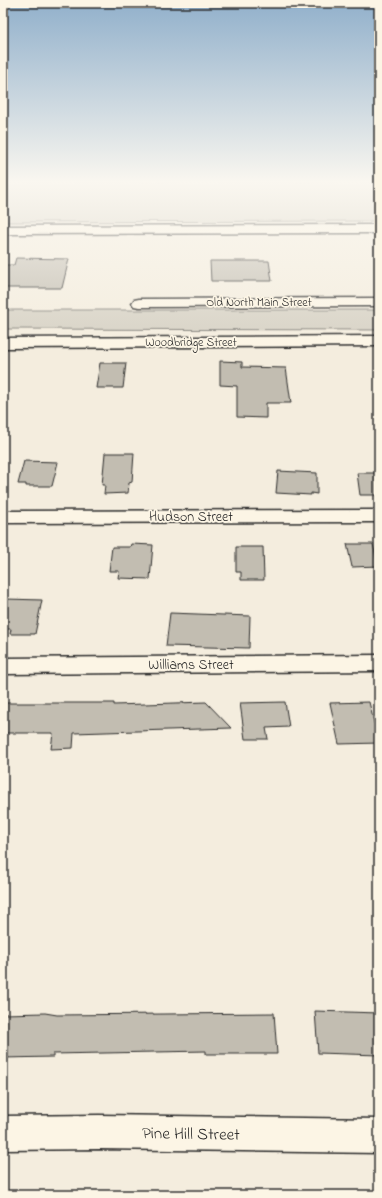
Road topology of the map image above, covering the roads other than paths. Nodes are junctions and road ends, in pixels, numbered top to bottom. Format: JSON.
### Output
{"nodes":[{"id":1,"x":379,"y":302,"type":"edge"},
{"id":2,"x":139,"y":303,"type":"dead end"},
{"id":3,"x":379,"y":341,"type":"edge"},
{"id":4,"x":3,"y":343,"type":"edge"},
{"id":5,"x":379,"y":516,"type":"edge"},
{"id":6,"x":3,"y":517,"type":"edge"},
{"id":7,"x":379,"y":663,"type":"edge"},
{"id":8,"x":3,"y":666,"type":"edge"},
{"id":9,"x":3,"y":1133,"type":"edge"},
{"id":10,"x":379,"y":1136,"type":"edge"}],
"edges":[{"from":1,"to":2,"type":"street","name":"Old North Main Street"},
{"from":3,"to":4,"type":"street","name":"Woodbridge Street"},
{"from":5,"to":6,"type":"street","name":"Hudson Street"},
{"from":7,"to":8,"type":"street","name":"Williams Street"},
{"from":9,"to":10,"type":"street","name":"Pine Hill Street"}]}
